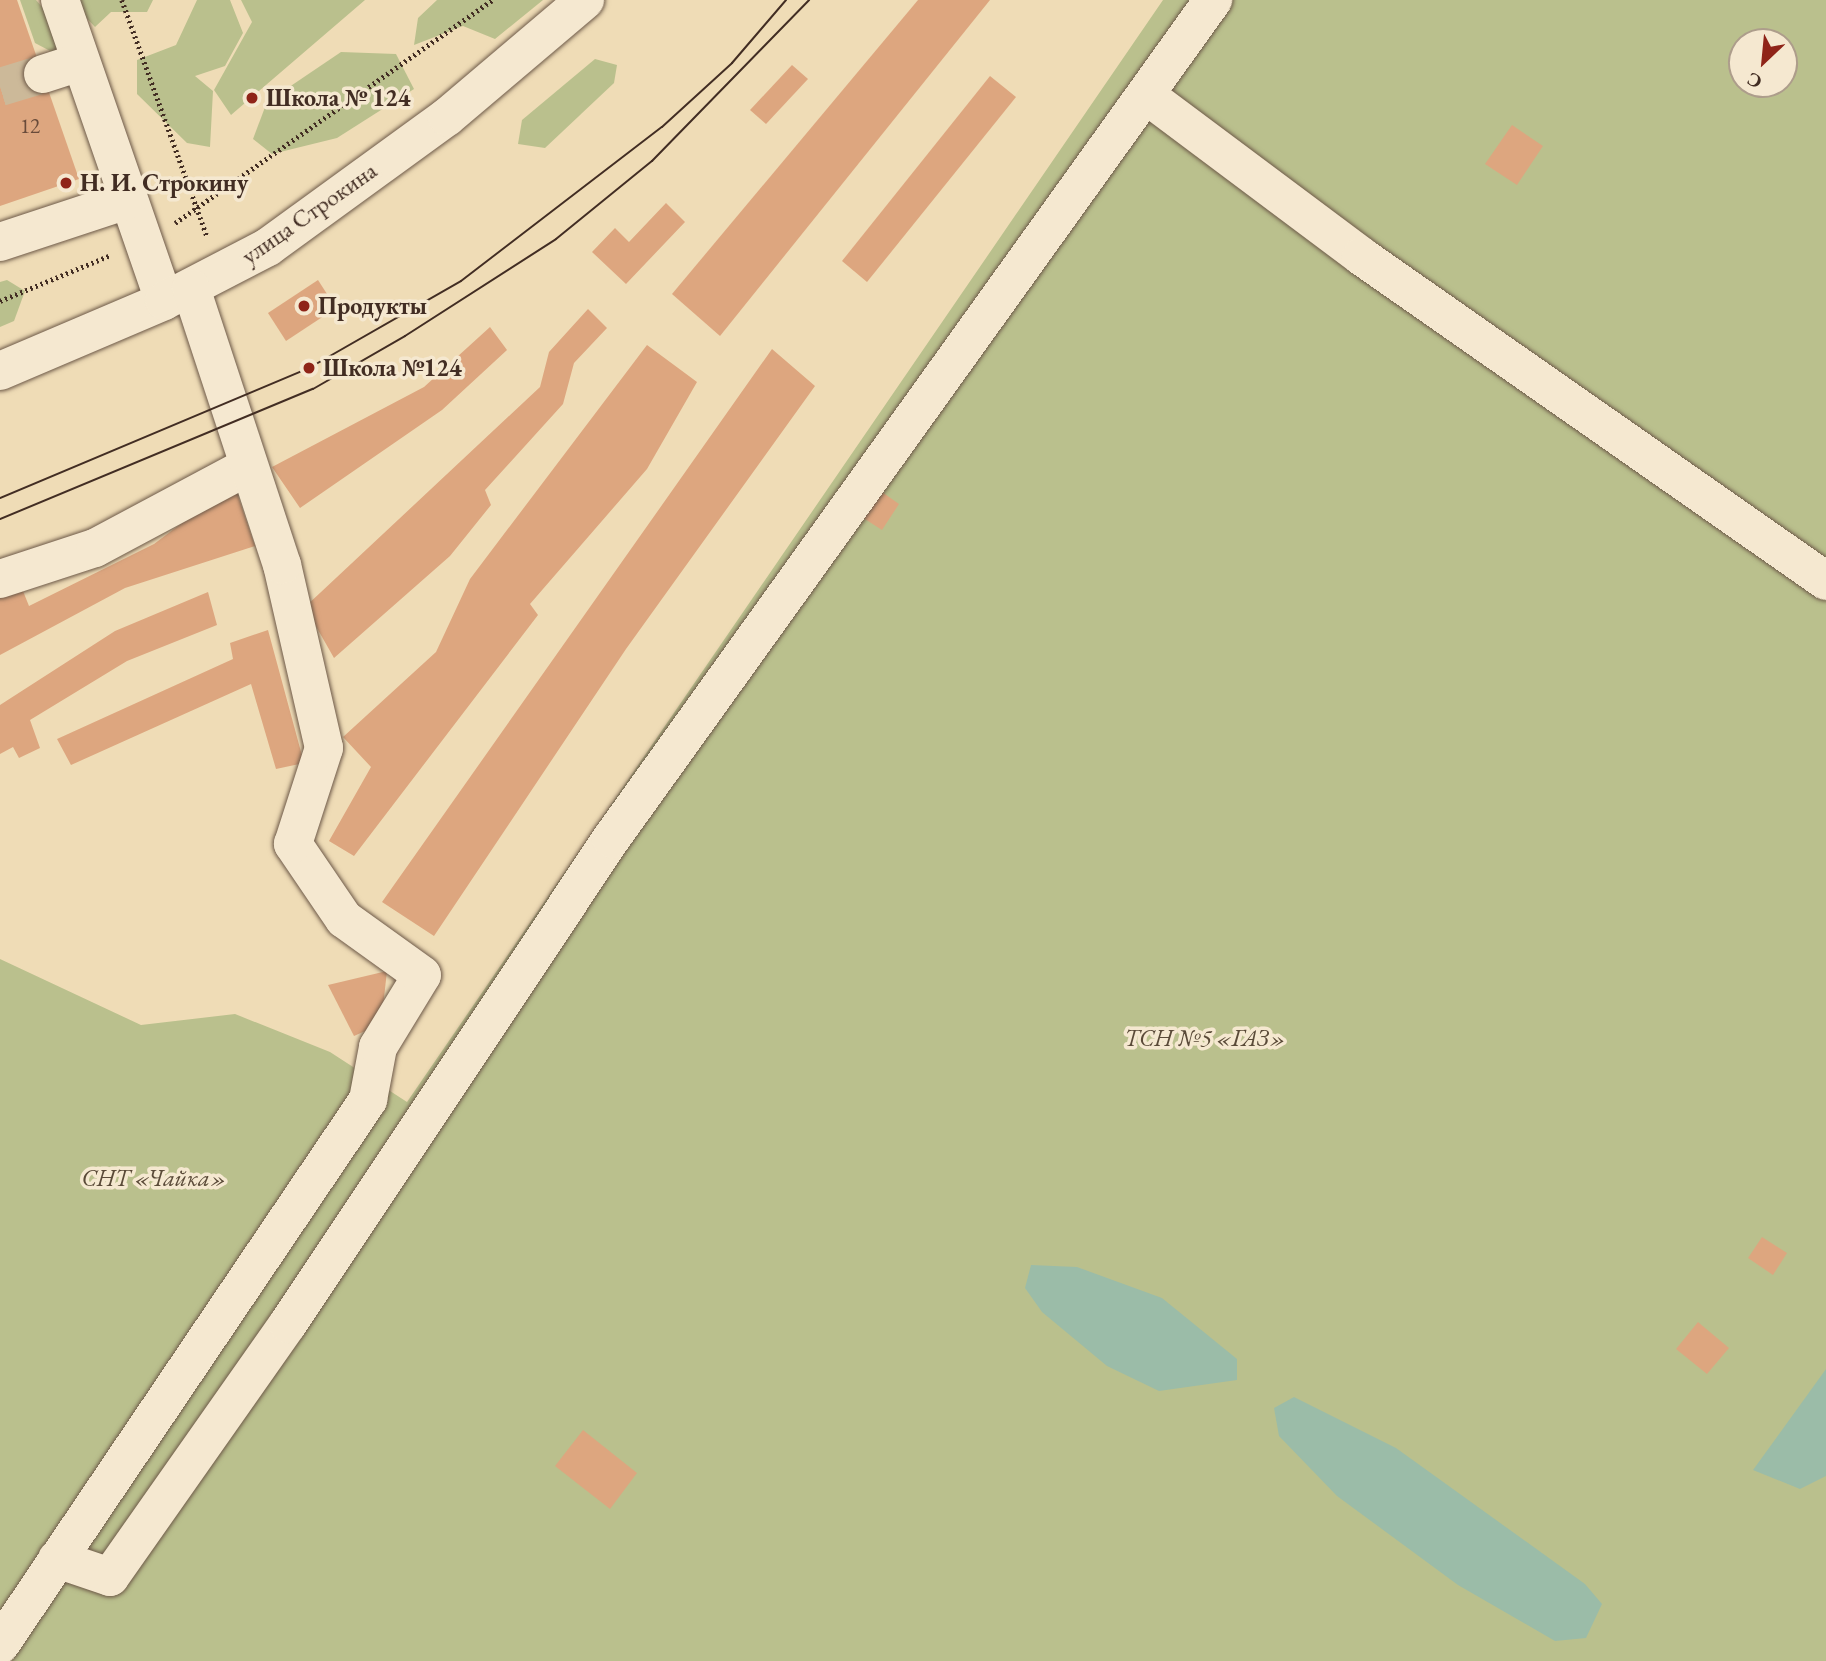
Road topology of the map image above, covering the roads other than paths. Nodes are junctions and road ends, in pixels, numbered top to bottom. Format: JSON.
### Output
{"nodes":[{"id":1,"x":60,"y":0,"type":"edge"},
{"id":2,"x":585,"y":0,"type":"edge"},
{"id":3,"x":1213,"y":0,"type":"edge"},
{"id":4,"x":80,"y":62,"type":"junction"},
{"id":5,"x":43,"y":74,"type":"tunnel mouth"},
{"id":6,"x":1146,"y":95,"type":"junction"},
{"id":7,"x":127,"y":200,"type":"junction"},
{"id":8,"x":0,"y":242,"type":"edge"},
{"id":9,"x":178,"y":295,"type":"junction"},
{"id":10,"x":0,"y":371,"type":"edge"},
{"id":11,"x":247,"y":467,"type":"junction"},
{"id":12,"x":0,"y":579,"type":"edge"},
{"id":13,"x":1826,"y":580,"type":"edge"},
{"id":14,"x":57,"y":1559,"type":"junction"},
{"id":15,"x":0,"y":1645,"type":"edge"}],
"edges":[{"from":1,"to":4,"type":"street"},
{"from":2,"to":9,"type":"street","name":"улица Строкина"},
{"from":3,"to":6,"type":"street"},
{"from":4,"to":5,"type":"street"},
{"from":4,"to":7,"type":"street"},
{"from":6,"to":13,"type":"street"},
{"from":6,"to":14,"type":"street"},
{"from":7,"to":8,"type":"street"},
{"from":7,"to":9,"type":"street"},
{"from":9,"to":10,"type":"street","name":"улица Строкина"},
{"from":9,"to":11,"type":"street"},
{"from":11,"to":12,"type":"street"},
{"from":11,"to":14,"type":"street"},
{"from":14,"to":15,"type":"street"}]}
